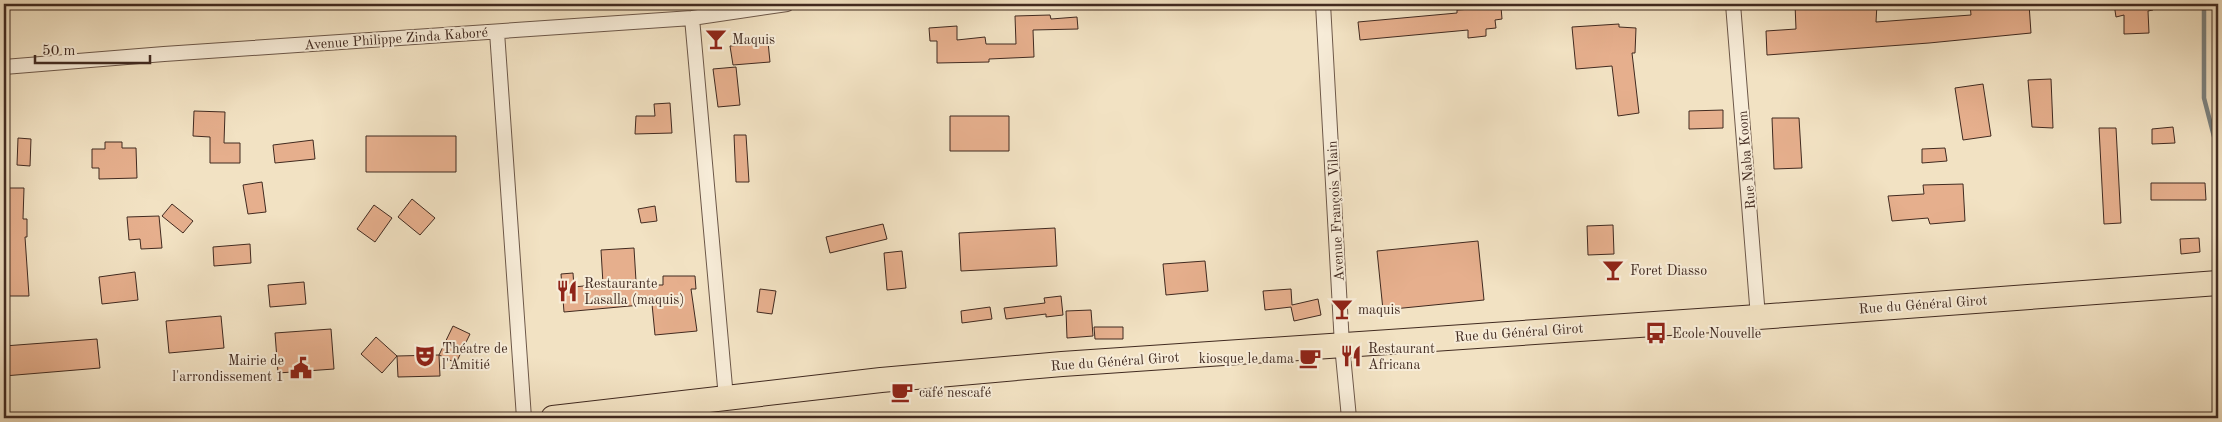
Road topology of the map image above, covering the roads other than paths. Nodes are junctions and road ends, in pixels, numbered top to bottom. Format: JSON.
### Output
{"nodes":[{"id":1,"x":787,"y":4,"type":"edge"},
{"id":2,"x":1323,"y":4,"type":"edge"},
{"id":3,"x":1733,"y":4,"type":"edge"},
{"id":4,"x":692,"y":18,"type":"junction"},
{"id":5,"x":497,"y":32,"type":"junction"},
{"id":6,"x":4,"y":67,"type":"edge"},
{"id":7,"x":2218,"y":282,"type":"edge"},
{"id":8,"x":1758,"y":316,"type":"junction"},
{"id":9,"x":1342,"y":345,"type":"junction"},
{"id":10,"x":726,"y":398,"type":"junction"},
{"id":11,"x":524,"y":418,"type":"edge"},
{"id":12,"x":552,"y":418,"type":"edge"},
{"id":13,"x":1348,"y":418,"type":"edge"}],
"edges":[{"from":1,"to":4,"type":"street","name":"Avenue Philippe Zinda Kaboré"},
{"from":2,"to":9,"type":"street","name":"Avenue François Vilain"},
{"from":3,"to":8,"type":"street","name":"Rue Naba Koom"},
{"from":4,"to":5,"type":"street","name":"Avenue Philippe Zinda Kaboré"},
{"from":4,"to":10,"type":"street"},
{"from":5,"to":6,"type":"street","name":"Avenue Philippe Zinda Kaboré"},
{"from":5,"to":11,"type":"street"},
{"from":7,"to":8,"type":"highway","name":"Rue du Général Girot"},
{"from":8,"to":9,"type":"highway","name":"Rue du Général Girot"},
{"from":9,"to":10,"type":"highway","name":"Rue du Général Girot"},
{"from":9,"to":13,"type":"street","name":"Avenue François Vilain"},
{"from":10,"to":12,"type":"highway","name":"Rue du Général Girot"}]}
